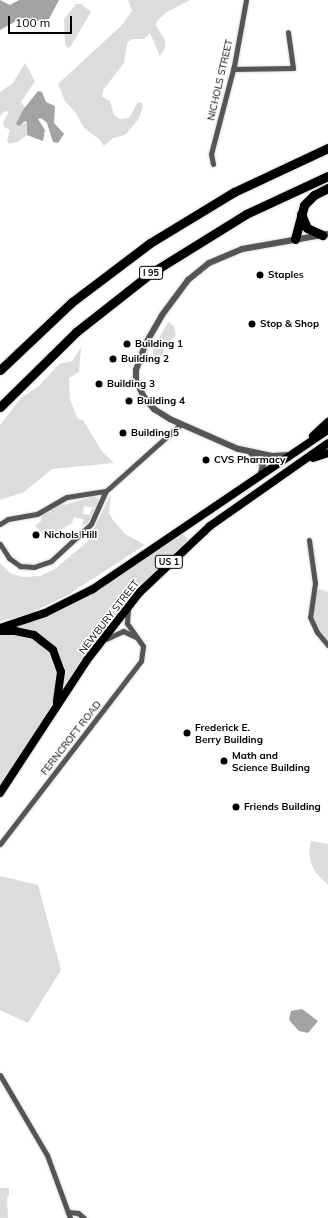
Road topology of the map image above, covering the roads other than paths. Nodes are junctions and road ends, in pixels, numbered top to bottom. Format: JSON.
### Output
{"nodes":[{"id":1,"x":246,"y":0,"type":"edge"},
{"id":2,"x":288,"y":32,"type":"dead end"},
{"id":3,"x":233,"y":70,"type":"junction"},
{"id":4,"x":328,"y":148,"type":"edge"},
{"id":5,"x":213,"y":164,"type":"dead end"},
{"id":6,"x":328,"y":176,"type":"edge"},
{"id":7,"x":328,"y":188,"type":"edge"},
{"id":8,"x":301,"y":212,"type":"junction"},
{"id":9,"x":325,"y":234,"type":"edge"},
{"id":10,"x":295,"y":239,"type":"junction"},
{"id":11,"x":0,"y":370,"type":"edge"},
{"id":12,"x":0,"y":407,"type":"edge"},
{"id":13,"x":328,"y":422,"type":"edge"},
{"id":14,"x":181,"y":424,"type":"junction"},
{"id":15,"x":328,"y":430,"type":"edge"},
{"id":16,"x":328,"y":443,"type":"edge"},
{"id":17,"x":250,"y":452,"type":"junction"},
{"id":18,"x":295,"y":453,"type":"junction"},
{"id":19,"x":328,"y":453,"type":"edge"},
{"id":20,"x":302,"y":461,"type":"junction"},
{"id":21,"x":259,"y":478,"type":"junction"},
{"id":22,"x":106,"y":491,"type":"junction"},
{"id":23,"x":0,"y":524,"type":"edge"},
{"id":24,"x":309,"y":540,"type":"dead end"},
{"id":25,"x":0,"y":544,"type":"edge"},
{"id":26,"x":132,"y":602,"type":"junction"},
{"id":27,"x":0,"y":628,"type":"edge"},
{"id":28,"x":0,"y":632,"type":"edge"},
{"id":29,"x":138,"y":639,"type":"junction"},
{"id":30,"x":101,"y":641,"type":"junction"},
{"id":31,"x":328,"y":645,"type":"edge"},
{"id":32,"x":49,"y":719,"type":"junction"},
{"id":33,"x":0,"y":793,"type":"edge"},
{"id":34,"x":0,"y":844,"type":"edge"},
{"id":35,"x":0,"y":1075,"type":"edge"},
{"id":36,"x":68,"y":1212,"type":"junction"},
{"id":37,"x":70,"y":1218,"type":"edge"},
{"id":38,"x":84,"y":1218,"type":"edge"}],
"edges":[{"from":1,"to":3,"type":"street","name":"NICHOLS STREET"},
{"from":2,"to":3,"type":"street"},
{"from":3,"to":5,"type":"street","name":"NICHOLS STREET"},
{"from":4,"to":11,"type":"highway","number":"I 95"},
{"from":6,"to":12,"type":"highway","number":"I 95"},
{"from":7,"to":8,"type":"highway"},
{"from":8,"to":9,"type":"highway"},
{"from":8,"to":10,"type":"highway"},
{"from":9,"to":10,"type":"street"},
{"from":10,"to":14,"type":"street"},
{"from":13,"to":18,"type":"main road"},
{"from":14,"to":17,"type":"street"},
{"from":14,"to":22,"type":"street"},
{"from":15,"to":18,"type":"main road","name":"NEWBURY STREET","number":"US 1"},
{"from":16,"to":20,"type":"main road","name":"NEWBURY STREET","number":"US 1"},
{"from":17,"to":18,"type":"street"},
{"from":17,"to":21,"type":"street"},
{"from":18,"to":21,"type":"main road","name":"NEWBURY STREET","number":"US 1"},
{"from":19,"to":20,"type":"main road"},
{"from":20,"to":26,"type":"main road","name":"NEWBURY STREET","number":"US 1"},
{"from":21,"to":27,"type":"main road","name":"NEWBURY STREET","number":"US 1"},
{"from":22,"to":23,"type":"street"},
{"from":22,"to":25,"type":"street"},
{"from":24,"to":31,"type":"street"},
{"from":26,"to":29,"type":"street","name":"FERNCROFT ROAD"},
{"from":26,"to":30,"type":"main road","name":"NEWBURY STREET","number":"US 1"},
{"from":28,"to":32,"type":"main road"},
{"from":29,"to":30,"type":"street"},
{"from":29,"to":34,"type":"street","name":"FERNCROFT ROAD"},
{"from":30,"to":32,"type":"main road","name":"NEWBURY STREET","number":"US 1"},
{"from":32,"to":33,"type":"main road","name":"NEWBURY STREET","number":"US 1"},
{"from":35,"to":36,"type":"street"},
{"from":36,"to":37,"type":"street"},
{"from":36,"to":38,"type":"street"}]}
